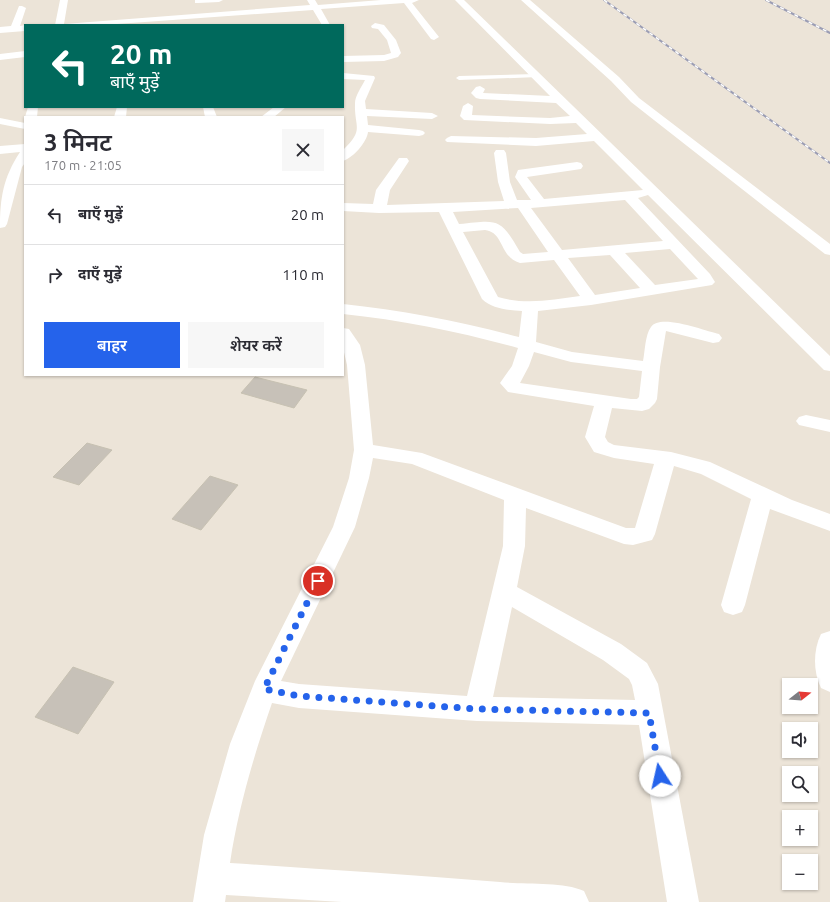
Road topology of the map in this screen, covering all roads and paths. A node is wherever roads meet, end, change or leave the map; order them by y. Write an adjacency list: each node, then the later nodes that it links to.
1 (64, 0): 12 (street)
2 (219, 0): 7 (street)
3 (406, 0): 4 (street); 8 (street); 19 (street)
4 (414, 0)
5 (459, 0): 24 (street)
6 (525, 0): 61 (street)
7 (198, 1): 10 (street)
8 (313, 3): 10 (street); 14 (street)
9 (22, 8): 17 (street)
10 (192, 21): 11 (street)
11 (126, 23): 13 (street)
12 (59, 24)
13 (96, 24)
14 (325, 24)
15 (375, 26): 22 (street)
16 (24, 28): 17 (street)
17 (14, 29): 18 (street)
18 (0, 30)
19 (434, 37)
20 (24, 54): 21 (street)
21 (0, 57)
22 (344, 59)
23 (344, 76): 30 (street)
24 (536, 76): 25 (lane); 29 (street)
25 (459, 78)
26 (480, 88): 29 (street)
27 (468, 106): 33 (street)
28 (280, 108): 31 (street)
29 (570, 109): 33 (street); 38 (street)
30 (360, 112): 32 (street); 36 (street)
31 (268, 116)
32 (432, 116)
33 (520, 120): 41 (street)
34 (0, 121): 35 (street)
35 (24, 126)
36 (363, 128): 37 (street); 47 (street)
37 (418, 133)
38 (597, 137): 40 (street); 50 (street)
39 (451, 140): 41 (street)
40 (548, 141): 41 (street); 44 (street)
41 (528, 142)
42 (24, 148): 43 (street)
43 (0, 150)
44 (560, 152)
45 (500, 153): 53 (street)
46 (24, 155): 57 (street)
47 (344, 156)
48 (403, 161): 56 (street)
49 (577, 166): 52 (street)
50 (653, 193): 51 (street); 63 (street)
51 (628, 195): 52 (street); 59 (street)
52 (540, 203): 53 (street)
53 (517, 204): 55 (street); 62 (street)
54 (344, 207): 56 (street)
55 (444, 208): 56 (street); 58 (street)
56 (379, 209)
57 (0, 224)
58 (455, 229): 62 (street); 67 (street)
59 (674, 244): 60 (street); 64 (street)
60 (614, 250): 62 (street); 65 (street)
61 (830, 251)
62 (558, 255): 66 (street)
63 (740, 280): 64 (street); 72 (street)
64 (707, 282): 65 (street)
65 (651, 290): 66 (street)
66 (591, 300): 67 (street)
67 (530, 307): 71 (street)
68 (344, 309): 71 (street)
69 (344, 335): 77 (street)
70 (713, 338): 73 (street)
71 (528, 346): 73 (street); 74 (street)
72 (830, 366)
73 (651, 367): 74 (street)
74 (604, 402): 78 (street)
75 (806, 421): 76 (street)
76 (830, 426)
77 (364, 450): 79 (street); 86 (street)
78 (666, 458): 79 (street); 80 (street)
79 (515, 495): 82 (street)
80 (763, 496): 81 (street); 83 (street)
81 (830, 522)
82 (504, 591): 87 (street); 88 (street)
83 (733, 605)
84 (830, 642): 85 (street)
85 (830, 680)
86 (264, 689): 87 (street); 89 (street)
87 (477, 709): 88 (street)
88 (649, 713): 92 (street)
89 (211, 890): 90 (street)
90 (477, 899): 91 (street)
91 (573, 902)
92 (683, 902)

